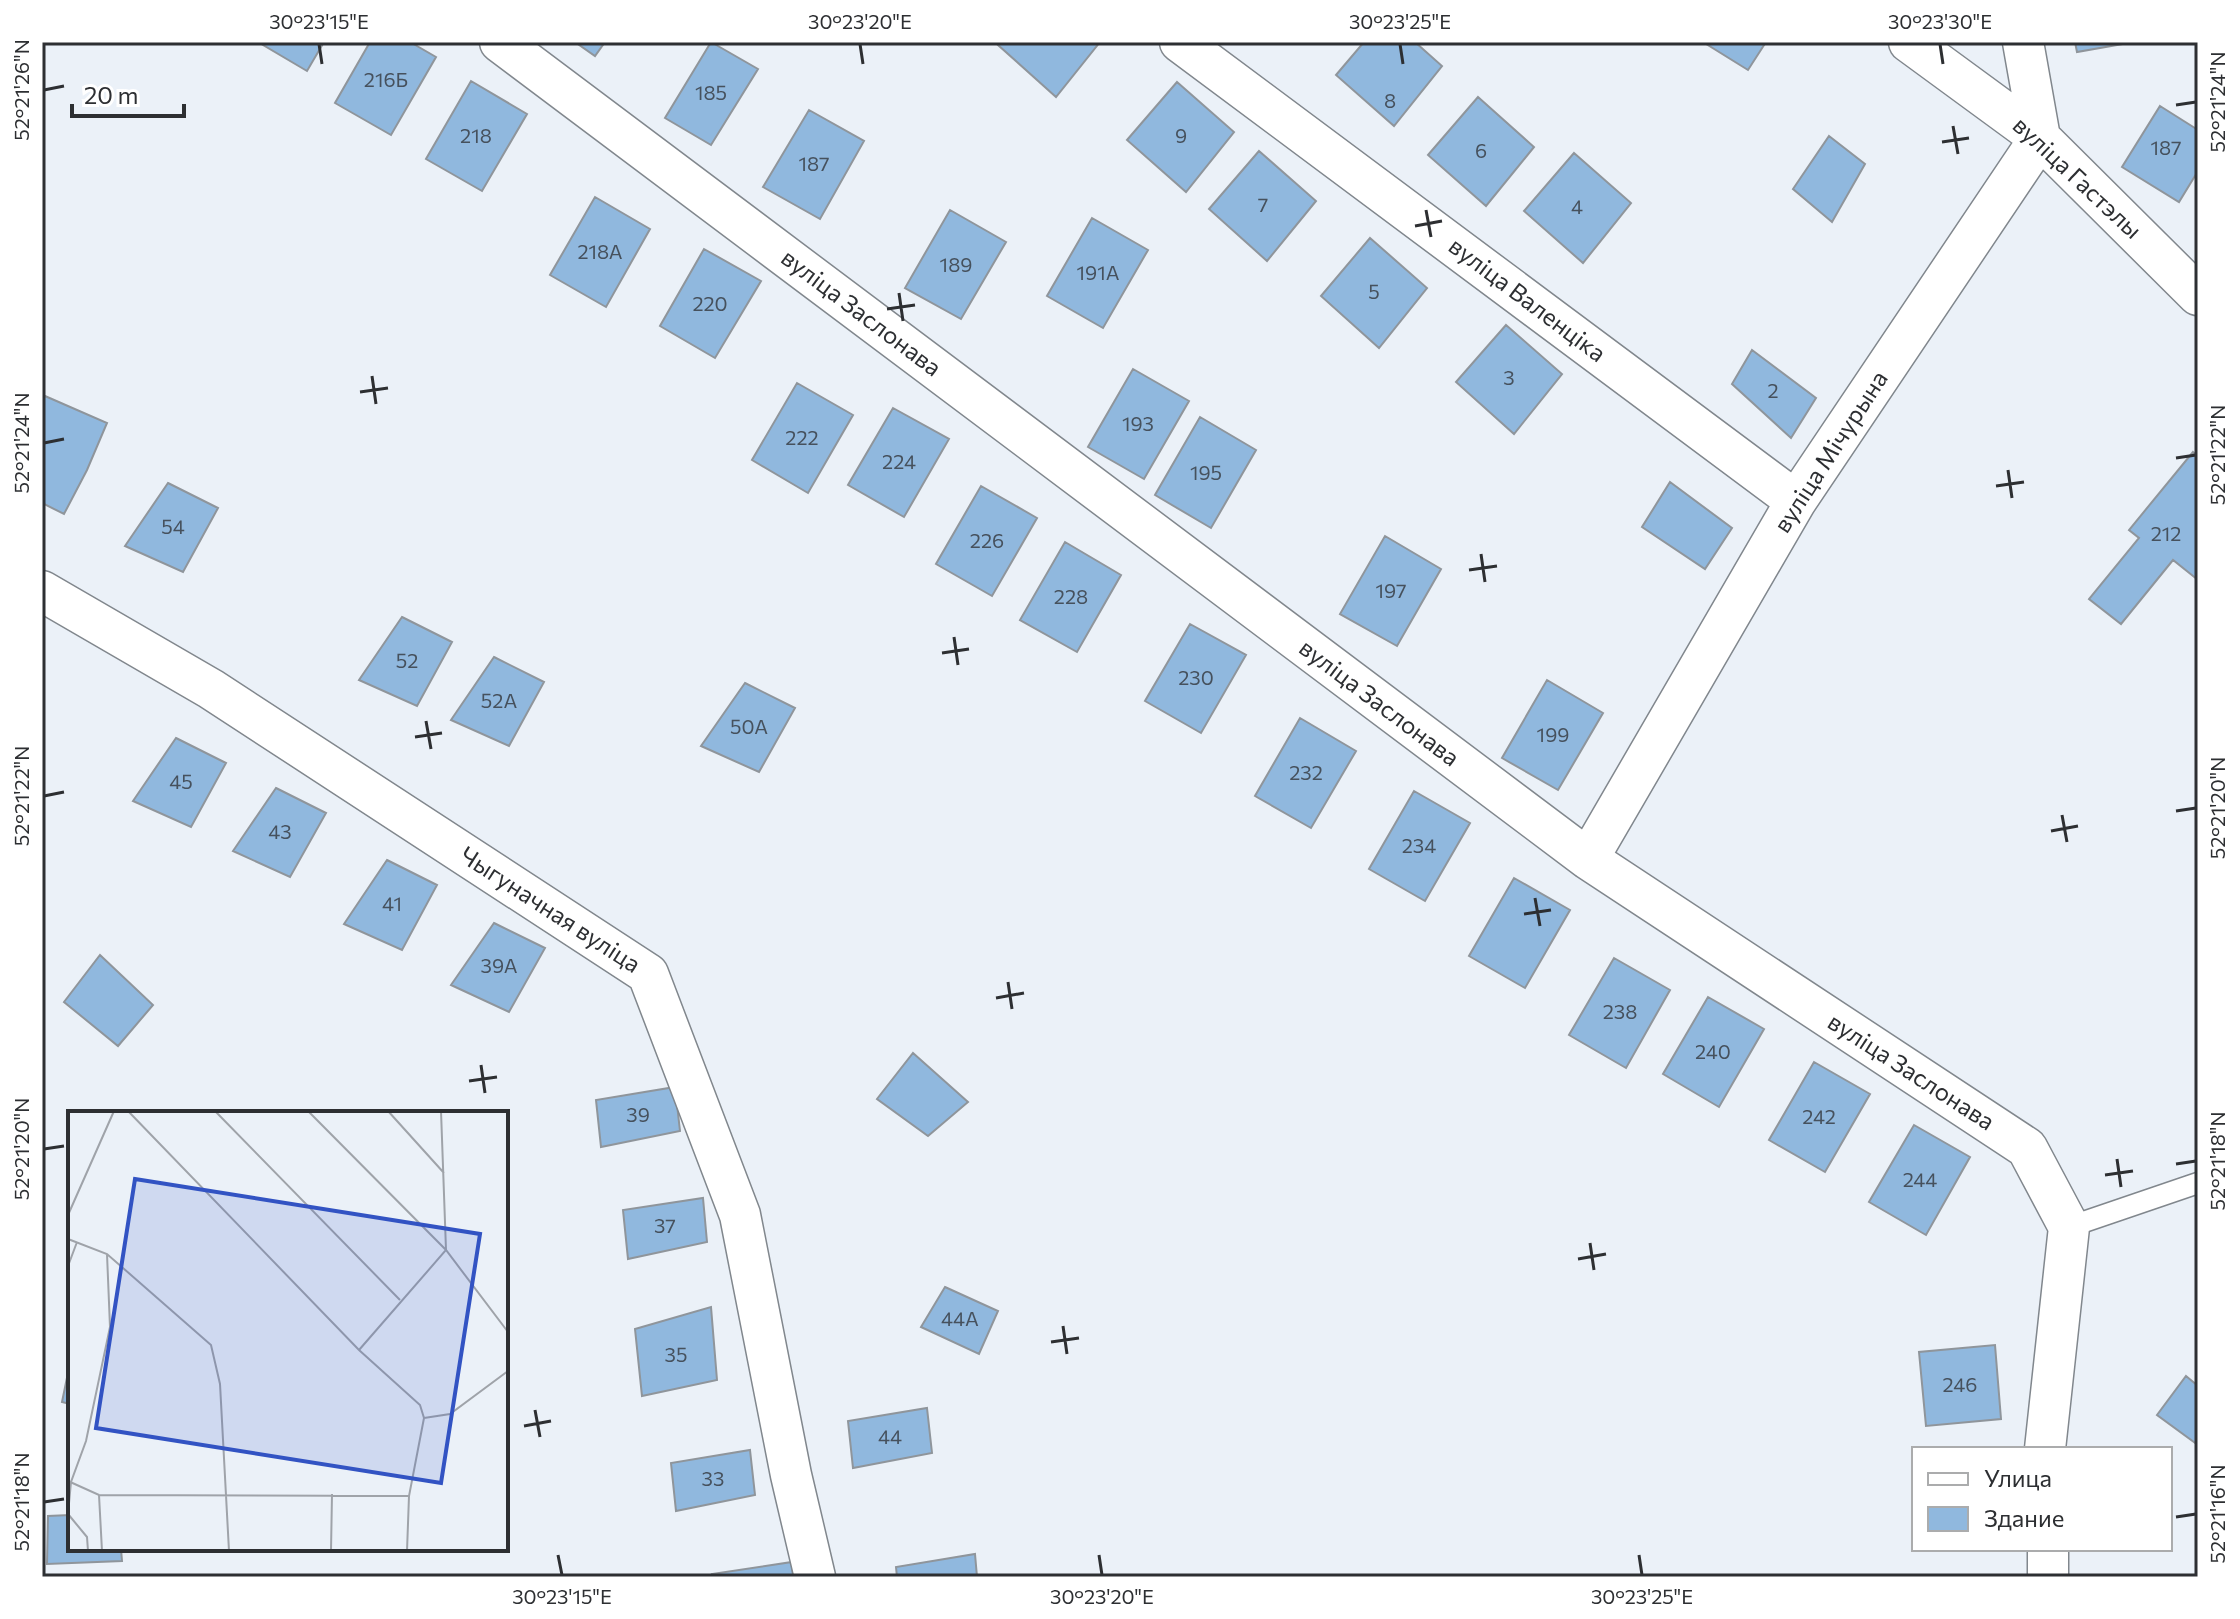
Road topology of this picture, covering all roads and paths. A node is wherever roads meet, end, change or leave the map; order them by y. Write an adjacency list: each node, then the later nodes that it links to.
1 (500, 42): 9 (street, вуліца Заслонава)
2 (1180, 42): 7 (street, вуліца Валенціка)
3 (1909, 42): 5 (street, вуліца Гастэлы)
4 (2023, 42): 5 (street)
5 (2040, 138): 6 (street, вуліца Гастэлы); 7 (street, вуліца Мічурына)
6 (2198, 295)
7 (1796, 501): 9 (street, вуліца Мічурына)
8 (42, 591): 14 (street, Чыгуначная вуліца)
9 (1588, 859): 11 (street, вуліца Заслонава)
10 (2198, 1183): 11 (lane)
11 (2069, 1227): 12 (street)
12 (2045, 1447)
13 (2048, 1551): 15 (street)
14 (815, 1577)
15 (2048, 1577)

